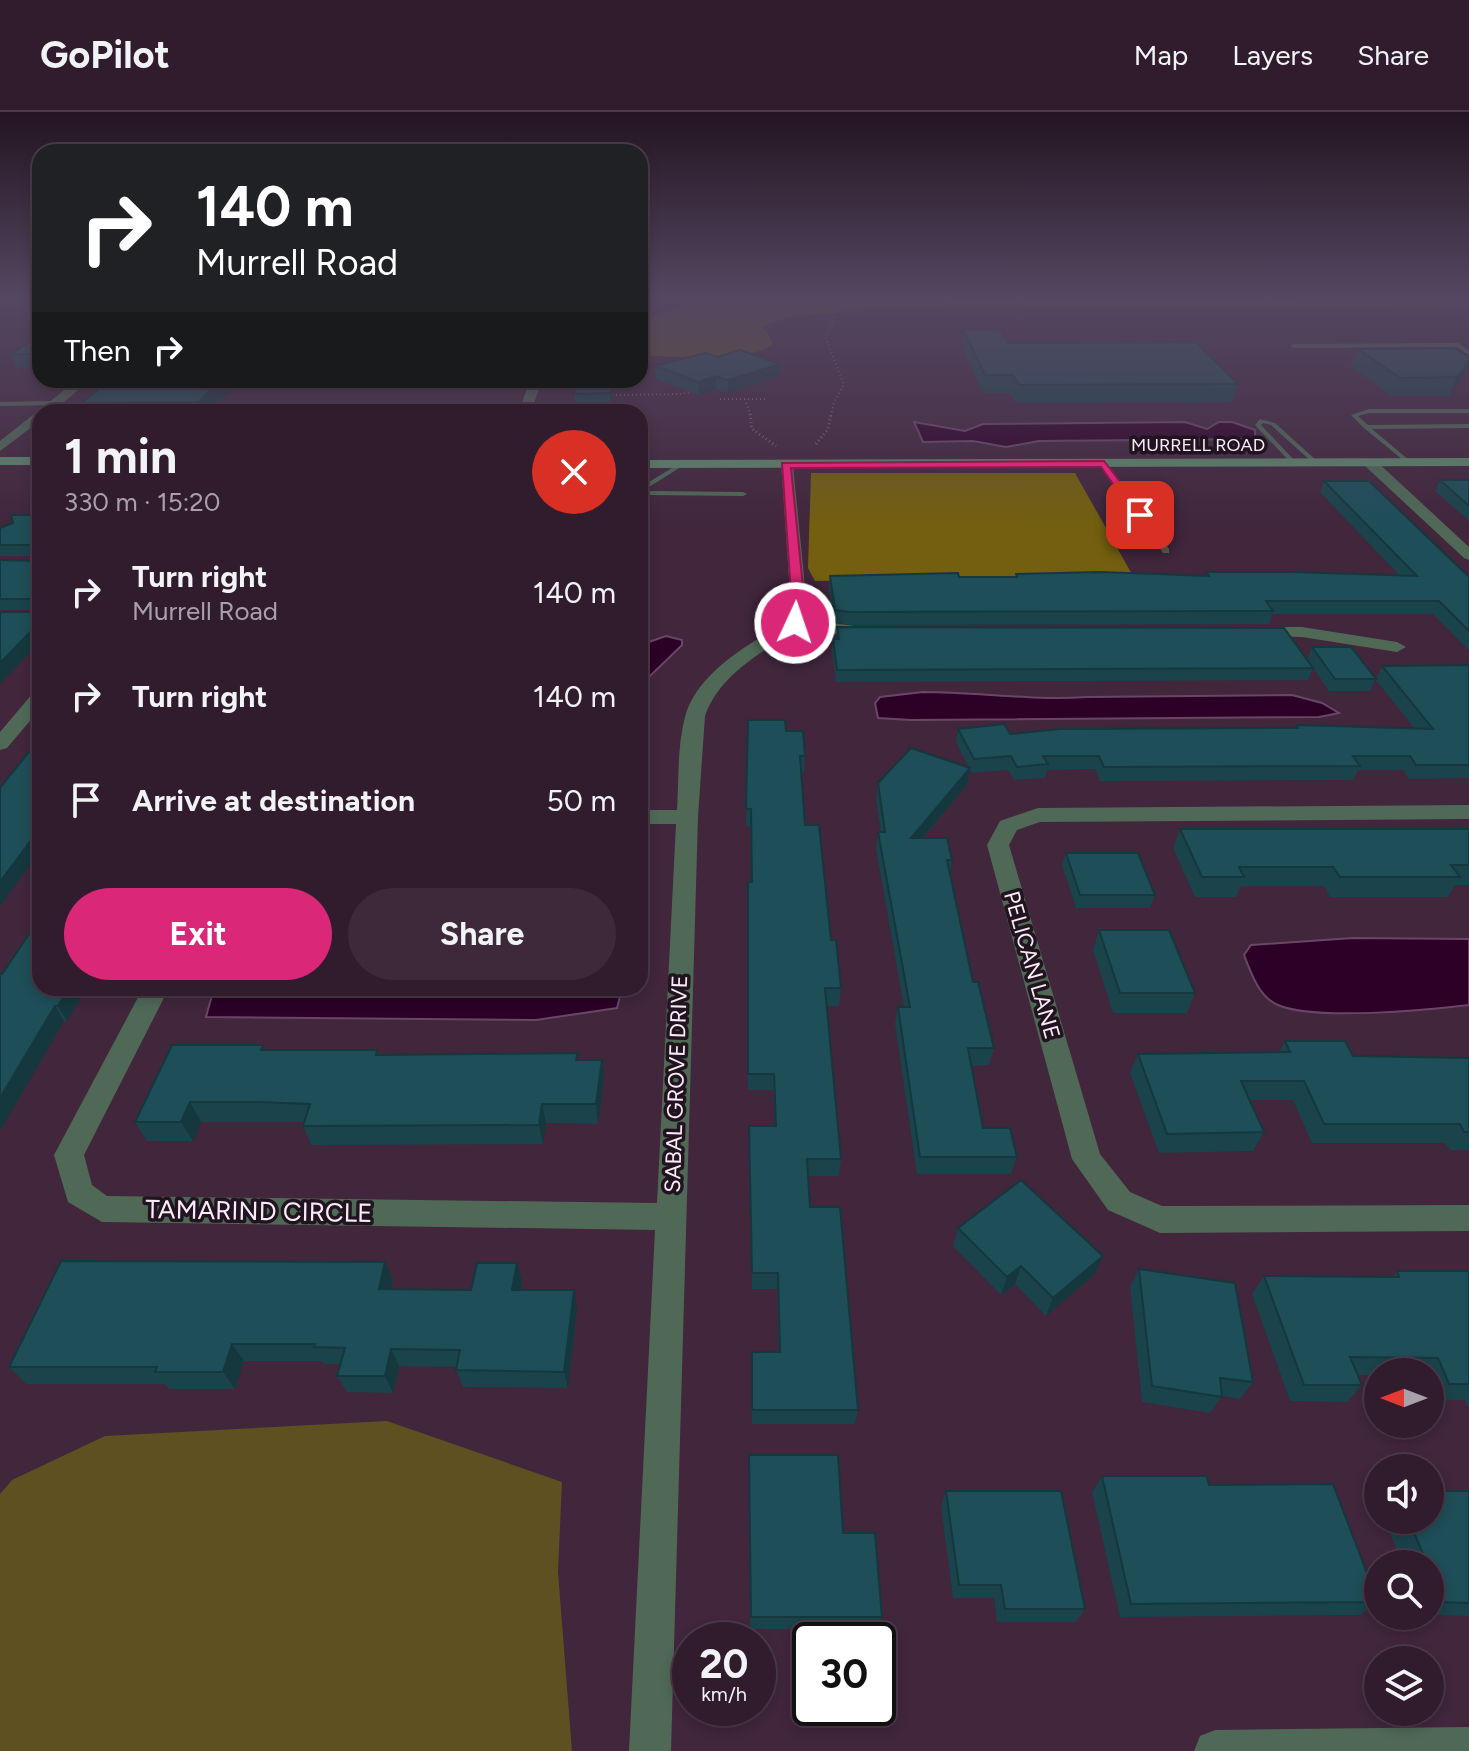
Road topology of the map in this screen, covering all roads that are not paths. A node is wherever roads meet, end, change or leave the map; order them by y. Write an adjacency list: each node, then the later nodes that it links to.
1 (74, 388): 2 (street)
2 (55, 403): 3 (lane)
3 (0, 404)
4 (1469, 411): 9 (lane)
5 (1254, 413): 6 (lane)
6 (1262, 420): 14 (lane); 15 (lane)
7 (32, 422): 10 (street)
8 (1469, 426): 9 (lane)
9 (1366, 427): 17 (lane)
10 (0, 447)
11 (785, 457): 20 (street, MURRELL ROAD); 21 (street, MURRELL ROAD); 27 (street)
12 (0, 461): 13 (street)
13 (32, 461)
14 (1293, 462): 15 (street, MURRELL ROAD); 21 (street, MURRELL ROAD)
15 (1315, 462): 16 (street, MURRELL ROAD)
16 (1369, 462): 17 (street, MURRELL ROAD); 26 (street)
17 (1408, 462): 18 (street, MURRELL ROAD)
18 (1469, 462)
19 (648, 464): 20 (street, MURRELL ROAD)
20 (682, 464): 22 (lane)
21 (1104, 464): 25 (lane)
22 (648, 484)
23 (648, 486): 24 (lane)
24 (743, 494)
25 (1166, 551)
26 (1469, 555)
27 (795, 623): 29 (street); 35 (street, SABAL GROVE DRIVE)
28 (1239, 632): 30 (street)
29 (881, 633)
30 (1397, 647)
31 (32, 706): 32 (street)
32 (0, 744)
33 (1469, 812): 38 (street, PELICAN LANE)
34 (648, 817): 35 (street)
35 (687, 817): 37 (street, SABAL GROVE DRIVE)
36 (152, 996): 37 (street, TAMARIND CIRCLE)
37 (671, 1217): 40 (street, SABAL GROVE DRIVE)
38 (1469, 1218)
39 (1469, 1748): 42 (street)
40 (650, 1751)
41 (1215, 1751): 42 (street)
42 (1258, 1751)

